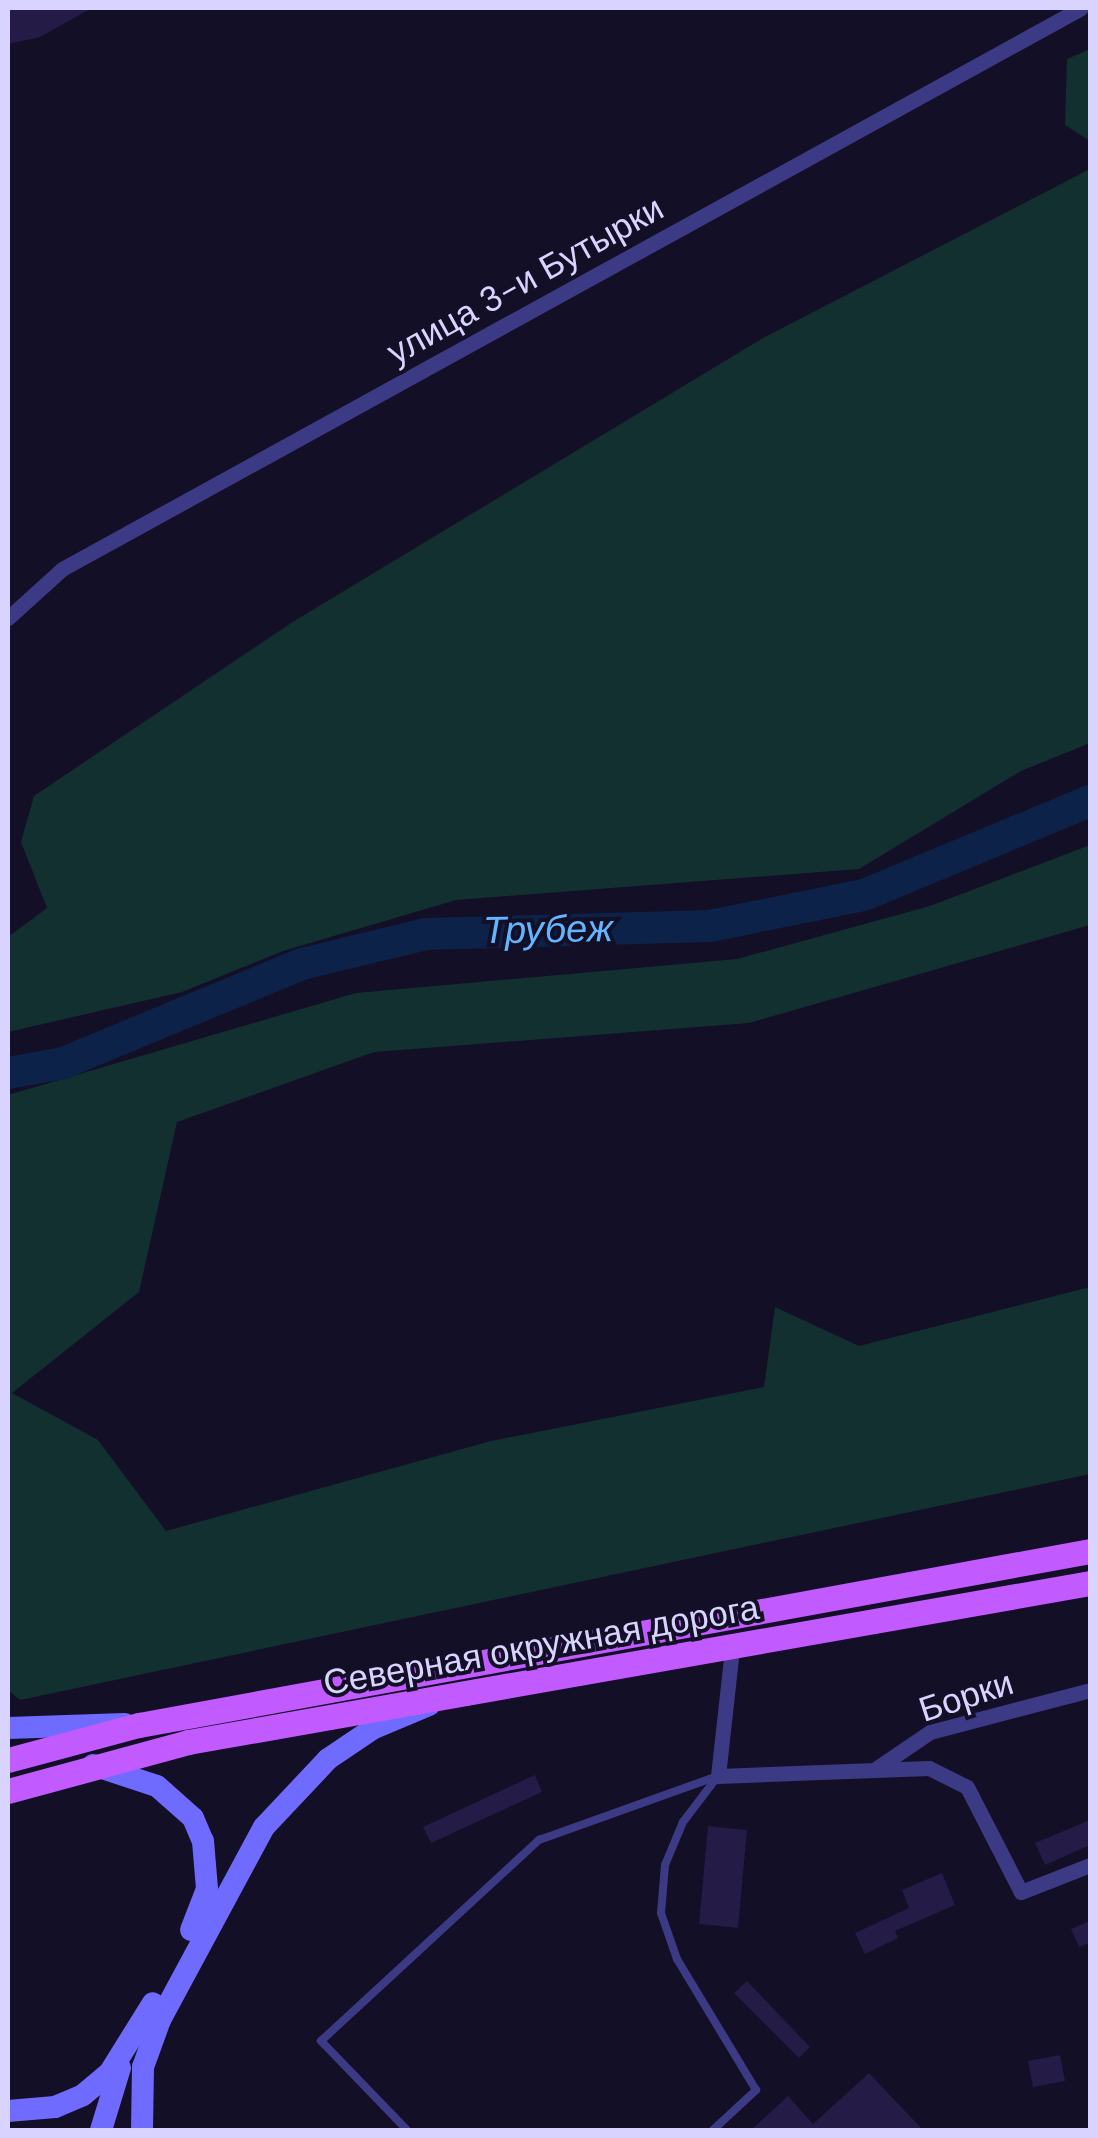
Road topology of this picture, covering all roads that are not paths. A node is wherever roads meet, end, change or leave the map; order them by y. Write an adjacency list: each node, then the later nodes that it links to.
1 (1081, 8): 2 (street, улица 3-и Бутырки)
2 (8, 618)
3 (1090, 1551): 8 (main road, Северная окружная дорога)
4 (1090, 1584): 5 (main road, Северная окружная дорога)
5 (732, 1649): 7 (main road, Северная окружная дорога); 13 (street)
6 (1090, 1690): 12 (street, Борки)
7 (460, 1692): 11 (main road, Северная окружная дорога); 21 (street)
8 (138, 1724): 9 (street); 10 (main road, Северная окружная дорога)
9 (8, 1728)
10 (8, 1760)
11 (90, 1764): 14 (main road, Северная окружная дорога); 16 (street)
12 (866, 1775): 13 (street); 15 (street)
13 (718, 1776): 22 (lane); 23 (lane)
14 (8, 1792)
15 (1090, 1865)
16 (132, 2042): 17 (street); 20 (street)
17 (8, 2111)
18 (8, 2119): 19 (street)
19 (24, 2130)
20 (100, 2130)
21 (142, 2130)
22 (406, 2130)
23 (713, 2130)

